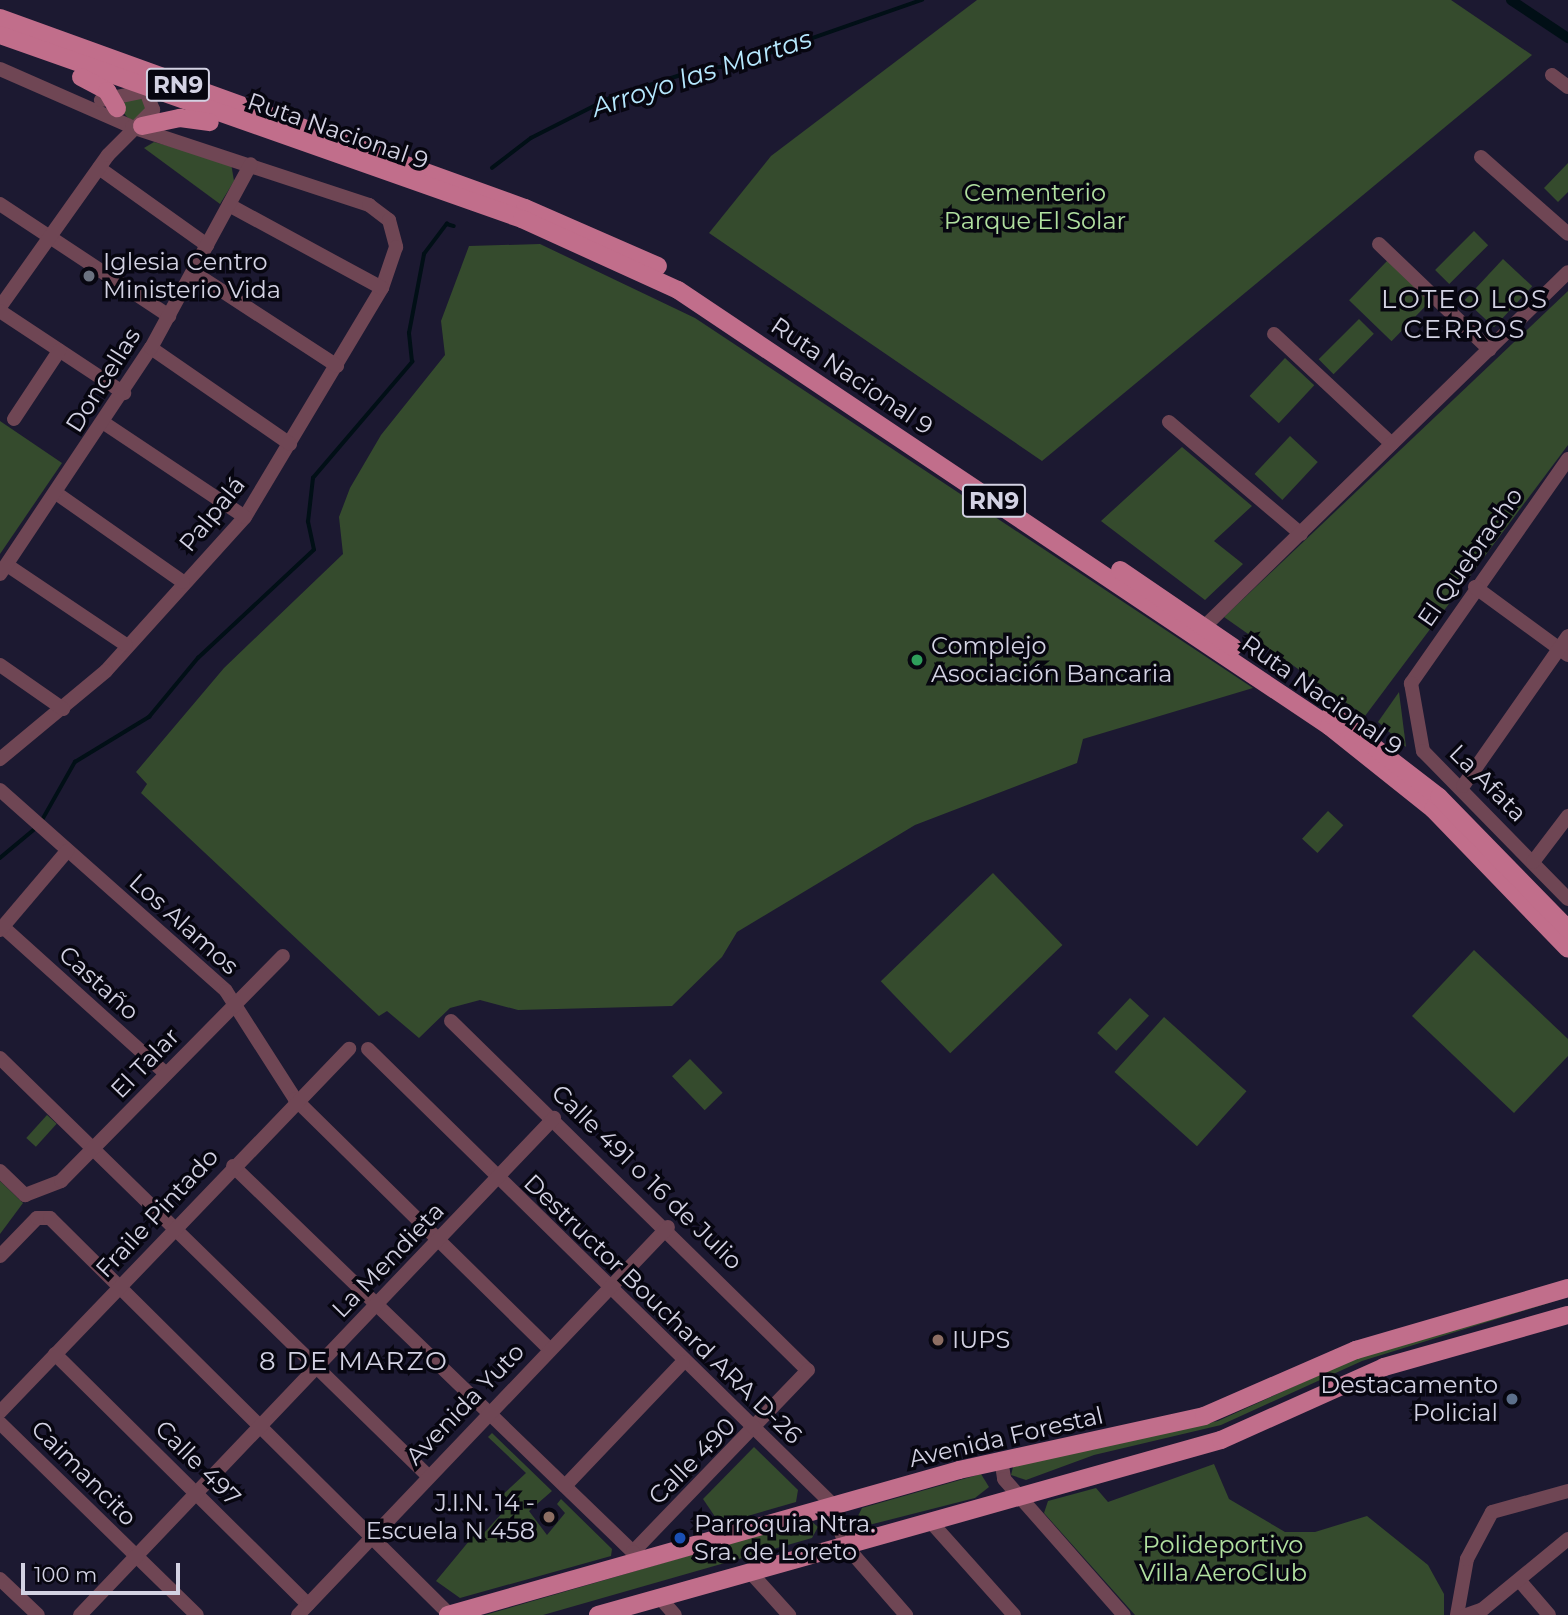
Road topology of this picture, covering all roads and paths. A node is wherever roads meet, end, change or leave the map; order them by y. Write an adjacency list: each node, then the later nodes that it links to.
1 (0, 18): 4 (main road, Ruta Nacional 9 / RN9)
2 (0, 35): 8 (main road, Ruta Nacional 9 / RN9)
3 (0, 43): 10 (main road)
4 (124, 65): 8 (main road); 12 (main road, Ruta Nacional 9 / RN9)
5 (0, 69): 9 (street)
6 (1552, 75): 7 (street)
7 (1568, 87)
8 (146, 91): 10 (street); 11 (street); 12 (main road); 13 (main road, Ruta Nacional 9 / RN9)
9 (86, 104): 10 (street); 10 (street)
10 (118, 105): 11 (street); 14 (street)
11 (142, 126): 13 (main road); 14 (street); 16 (street)
12 (295, 126): 47 (main road, Ruta Nacional 9 / RN9)
13 (264, 132): 62 (main road, Ruta Nacional 9 / RN9)
14 (108, 155): 17 (street)
15 (1481, 157): 20 (street)
16 (251, 164): 19 (street, Doncellas); 26 (street, Palpalá)
17 (99, 168): 21 (street); 23 (street)
18 (0, 204): 21 (street)
19 (229, 205): 23 (street, Doncellas); 26 (street)
20 (1568, 234)
21 (50, 237): 27 (street); 28 (street)
22 (1379, 244): 31 (street)
23 (207, 245): 24 (street, Doncellas)
24 (193, 272): 28 (street, Doncellas); 33 (street)
25 (1568, 272): 31 (street)
26 (382, 288): 33 (street, Palpalá)
27 (0, 309): 32 (street)
28 (169, 316): 30 (street, Doncellas)
29 (1274, 334): 39 (street)
30 (151, 348): 34 (street, Doncellas); 38 (street)
31 (1490, 350): 39 (street)
32 (59, 351): 34 (street); 35 (street)
33 (337, 366): 38 (street, Palpalá)
34 (124, 393): 37 (street, Doncellas)
35 (14, 419)
36 (1169, 422): 43 (street)
37 (104, 423): 41 (street, Doncellas); 42 (street)
38 (290, 444): 42 (street, Palpalá)
39 (1392, 444): 43 (street)
40 (1568, 458): 46 (street, El Quebracho)
41 (57, 493): 44 (street, Doncellas); 45 (street)
42 (245, 517): 45 (street, Palpalá)
43 (1301, 534): 47 (street)
44 (3, 569): 48 (street)
45 (183, 582): 48 (street, Palpalá)
46 (1475, 587): 49 (street); 51 (street, El Quebracho)
47 (1203, 627): 61 (main road, Ruta Nacional 9 / RN9)
48 (126, 645): 52 (street, Palpalá)
49 (1565, 647): 54 (street)
50 (0, 665): 52 (street)
51 (1411, 683): 54 (street, La Afata)
52 (63, 709): 53 (street, Palpalá)
53 (0, 759)
54 (1462, 786): 58 (street, La Afata)
55 (0, 790): 57 (street, Los Alamos)
56 (1568, 816): 58 (street)
57 (67, 851): 60 (street); 64 (street, Los Alamos)
58 (1534, 862): 59 (street, La Afata)
59 (1568, 899)
60 (1, 928): 69 (street, Castaño)
61 (1568, 929)
62 (1568, 949)
63 (283, 956): 64 (street, El Talar)
64 (234, 1003): 69 (street, El Talar); 70 (street, Los Alamos)
65 (451, 1021): 71 (street, Calle 491 o 16 de Julio)
66 (349, 1049): 70 (street, Fraile Pintado)
67 (368, 1049): 75 (street, Destructor Bouchard ARA D-26)
68 (0, 1058): 72 (street)
69 (165, 1073): 72 (street, El Talar)
70 (295, 1099): 73 (street, Fraile Pintado); 78 (street, Los Alamos)
71 (554, 1118): 75 (street, La Mendieta); 77 (street, Calle 491 o 16 de Julio)
72 (96, 1148): 74 (street, El Talar); 76 (street)
73 (233, 1166): 76 (street, Fraile Pintado); 83 (street)
74 (0, 1171)
75 (497, 1177): 78 (street, La Mendieta); 81 (street, Destructor Bouchard ARA D-26)
76 (176, 1226): 80 (street, Fraile Pintado); 88 (street)
77 (668, 1227): 81 (street, Avenida Yuto); 89 (street, Calle 491 o 16 de Julio)
78 (437, 1242): 83 (street, La Mendieta); 85 (street, Los Alamos)
79 (0, 1256): 80 (street)
80 (119, 1287): 86 (street, Fraile Pintado); 93 (street)
81 (608, 1288): 85 (street, Avenida Yuto); 87 (street, Destructor Bouchard ARA D-26)
82 (1568, 1288): 95 (main road, Avenida Forestal)
83 (377, 1304): 88 (street, La Mendieta); 91 (street)
84 (1568, 1315): 100 (main road)
85 (549, 1349): 91 (street, Avenida Yuto)
86 (55, 1354): 90 (street, Fraile Pintado); 99 (street, Calle 497)
87 (683, 1363): 94 (street, Destructor Bouchard ARA D-26); 97 (street)
88 (316, 1368): 93 (street, La Mendieta); 96 (street)
89 (807, 1370): 94 (street, Calle 490)
90 (0, 1412)
91 (490, 1412): 96 (street, Avenida Yuto); 97 (street)
92 (0, 1423): 106 (street, Caimancito)
93 (259, 1428): 99 (street, La Mendieta); 103 (street)
94 (755, 1431): 101 (street, Destructor Bouchard ARA D-26); 107 (street, Calle 490)
95 (1001, 1459): 100 (street); 101 (main road, Avenida Forestal)
96 (428, 1476): 103 (street, Avenida Yuto)
97 (565, 1486): 107 (street)
98 (1568, 1491): 123 (street)
99 (196, 1493): 106 (street, La Mendieta); 112 (street, Calle 497)
100 (1016, 1495): 102 (main road); 113 (street)
101 (832, 1504): 105 (street, Destructor Bouchard ARA D-26); 107 (main road, Avenida Forestal)
102 (930, 1521): 105 (main road); 122 (street)
103 (369, 1539): 112 (street, Avenida Yuto); 117 (street)
104 (1568, 1539): 110 (street)
105 (845, 1545): 108 (main road); 121 (street, Destructor Bouchard ARA D-26)
106 (136, 1556): 115 (street, La Mendieta); 116 (street, Caimancito)
107 (634, 1556): 117 (main road, Avenida Forestal)
108 (751, 1573): 111 (main road); 120 (street)
109 (0, 1579): 114 (street)
110 (1519, 1580): 124 (street); 125 (street)
111 (661, 1599): 118 (main road); 119 (street)
112 (303, 1610)
113 (1117, 1613)
114 (38, 1615)
115 (80, 1615)
116 (197, 1615)
117 (449, 1615)
118 (598, 1615)
119 (675, 1615)
120 (789, 1615)
121 (906, 1615)
122 (1014, 1615)
123 (1457, 1615)
124 (1466, 1615)
125 (1549, 1615)

